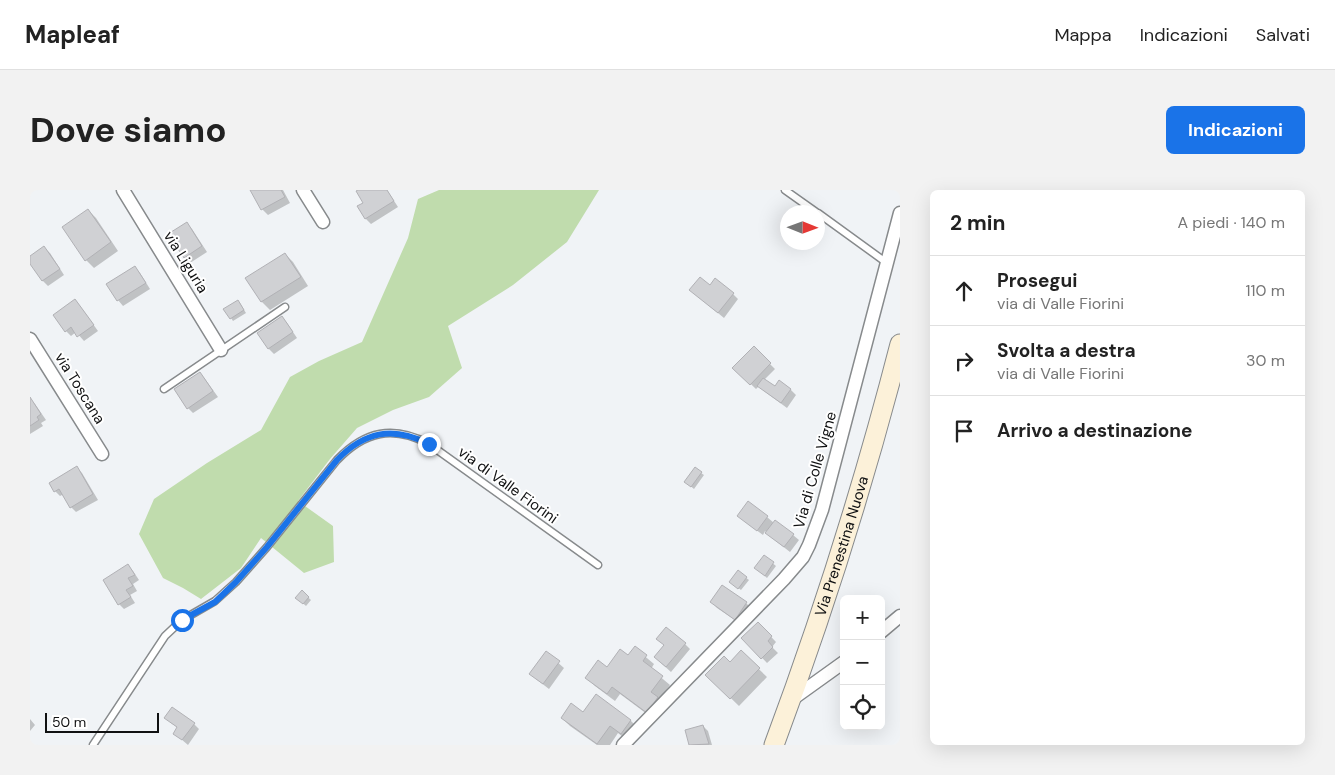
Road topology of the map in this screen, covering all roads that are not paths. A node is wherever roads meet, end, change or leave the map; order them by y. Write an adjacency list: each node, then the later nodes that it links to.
1 (123, 190): 12 (street, via Liguria)
2 (303, 190): 7 (street)
3 (785, 190): 4 (lane)
4 (806, 205)
5 (900, 213): 8 (street, Via di Colle Vigne)
6 (825, 219): 8 (lane)
7 (322, 222)
8 (887, 263): 21 (street, Via di Colle Vigne)
9 (285, 307): 12 (lane)
10 (30, 339): 14 (street, via Toscana)
11 (900, 344): 19 (main road, Via Prenestina Nuova)
12 (221, 350): 13 (lane)
13 (164, 389)
14 (102, 454)
15 (598, 565): 20 (lane, via di Valle Fiorini)
16 (900, 616): 17 (street)
17 (885, 629)
18 (840, 665): 19 (street)
19 (791, 700): 22 (main road, Via Prenestina Nuova)
20 (93, 745)
21 (623, 745)
22 (774, 745)

